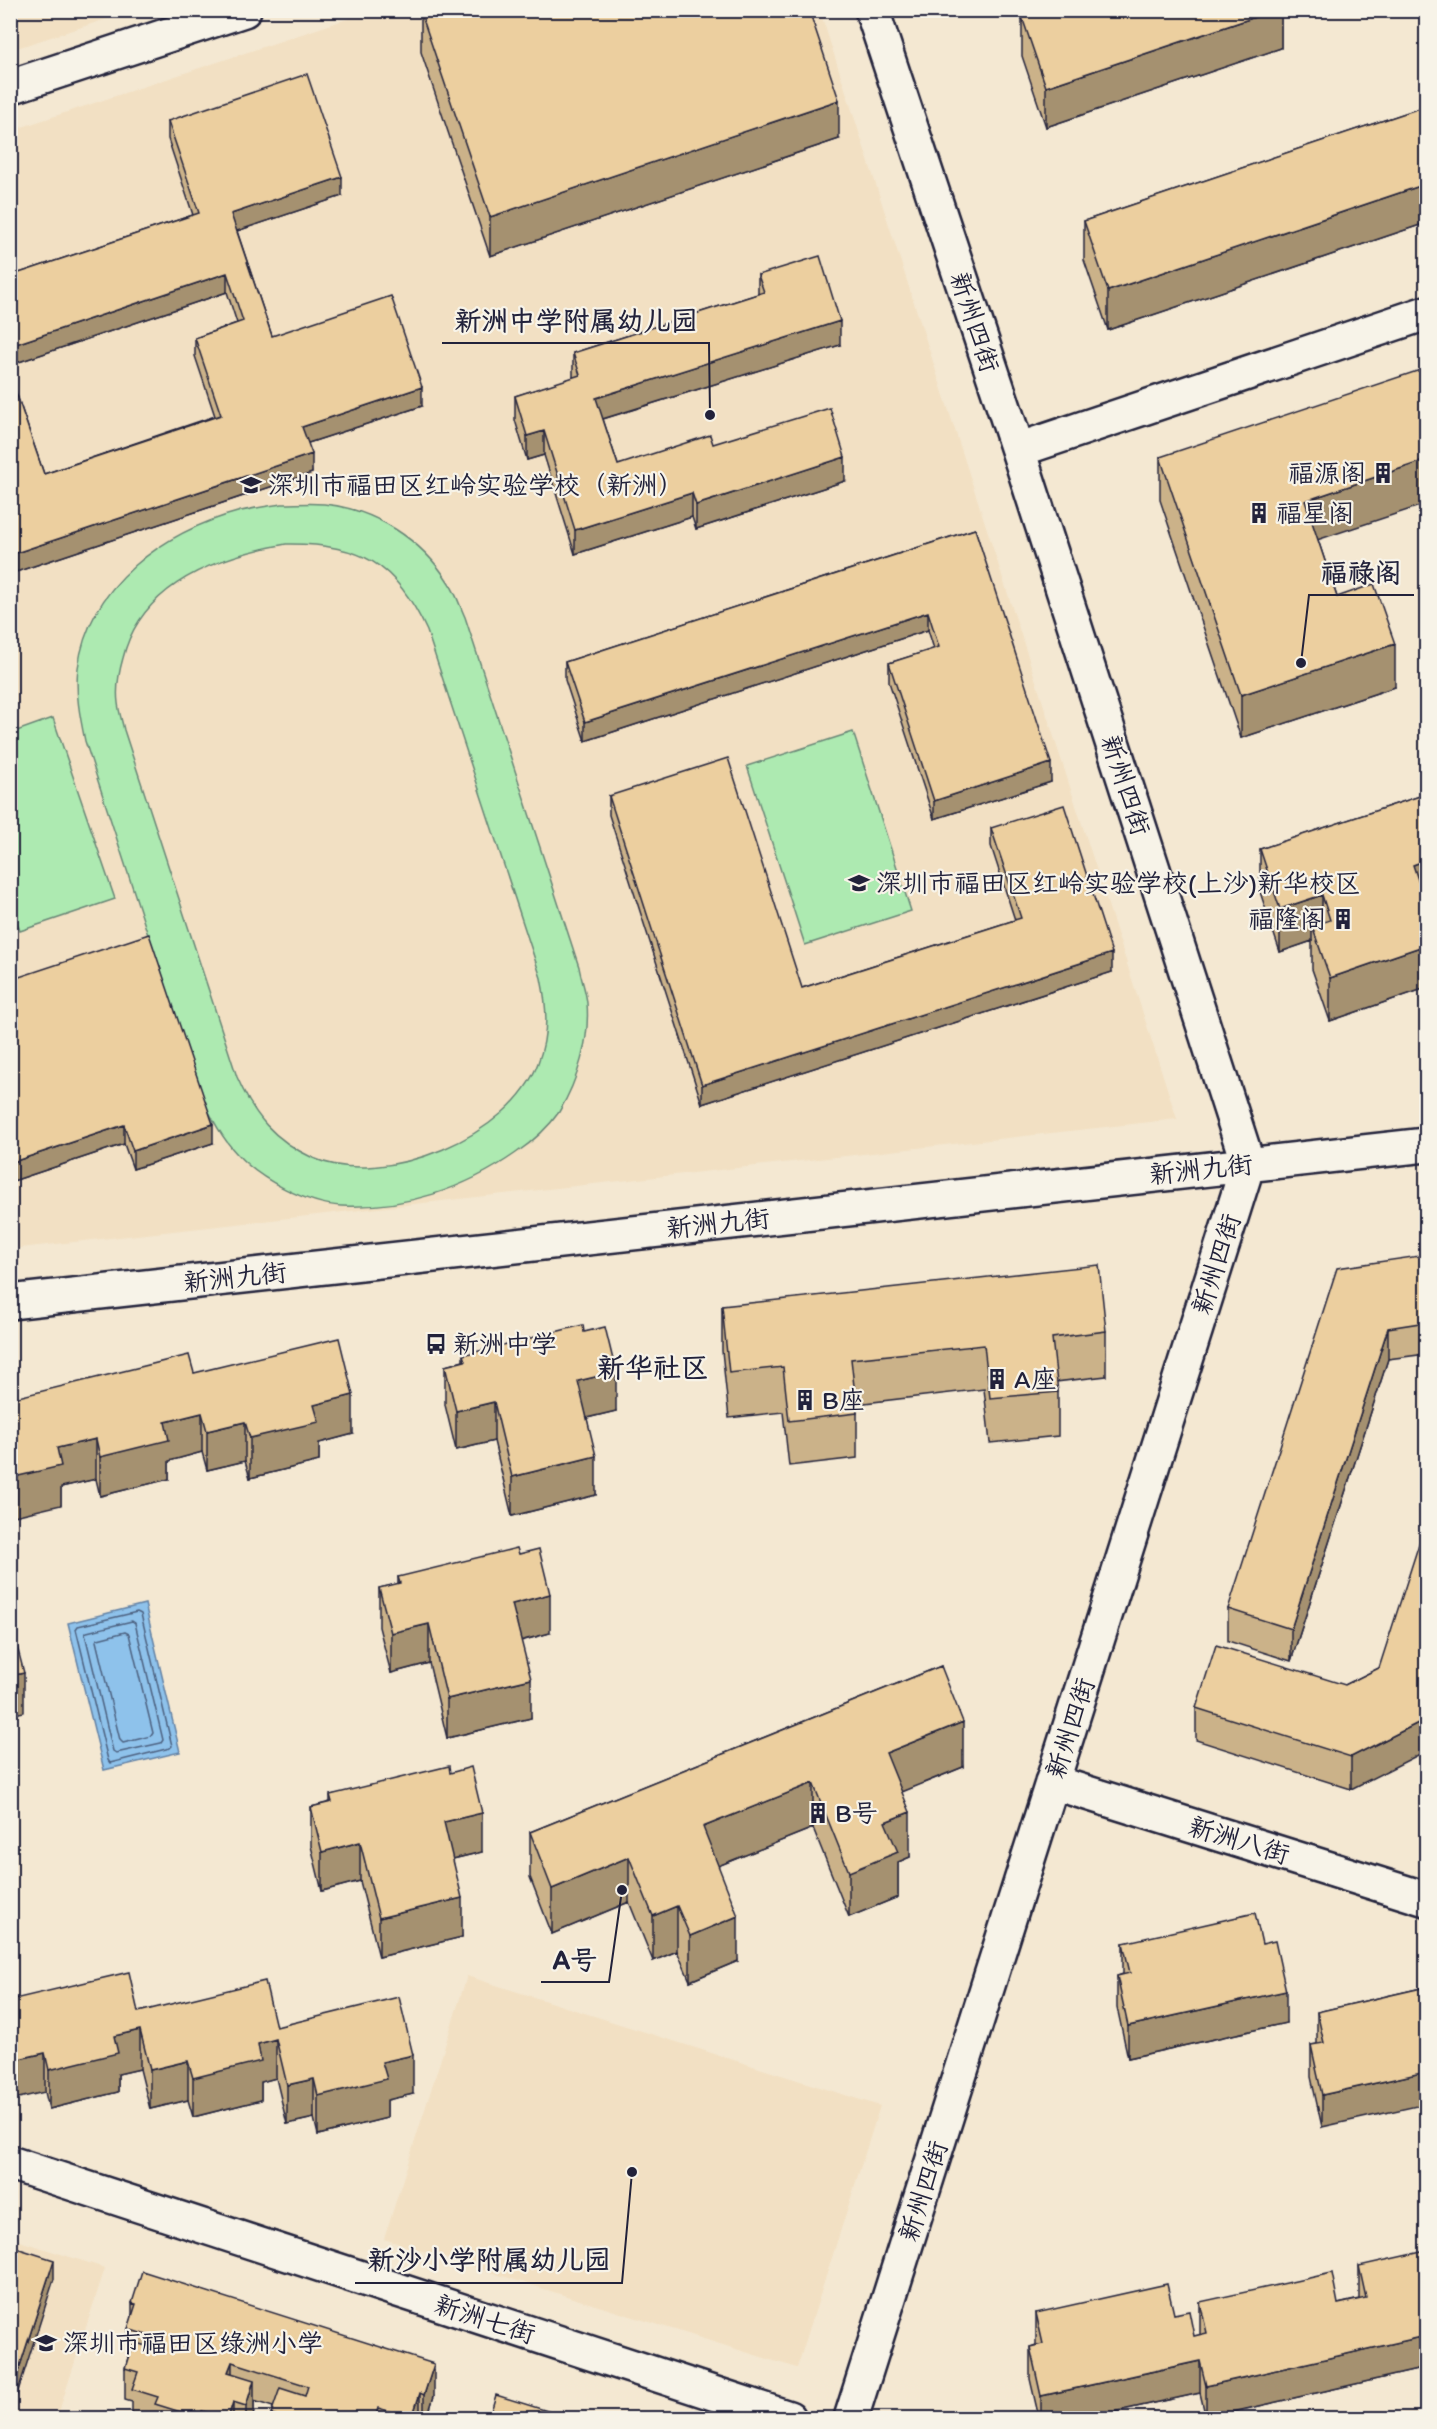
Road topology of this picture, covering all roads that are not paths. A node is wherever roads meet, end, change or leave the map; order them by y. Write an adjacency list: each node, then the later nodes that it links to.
1 (244, 10): 3 (street)
2 (872, 10): 5 (street, 新州四街)
3 (10, 87)
4 (1426, 313): 5 (street)
5 (1018, 450): 7 (street, 新州四街)
6 (1426, 1145): 7 (street, 新洲九街)
7 (1248, 1164): 8 (street, 新洲九街); 9 (street, 新州四街)
8 (10, 1302)
9 (1052, 1782): 10 (street, 新洲八街); 13 (street, 新州四街)
10 (1426, 1899)
11 (10, 2163): 12 (street, 新洲七街)
12 (789, 2418)
13 (851, 2418)

